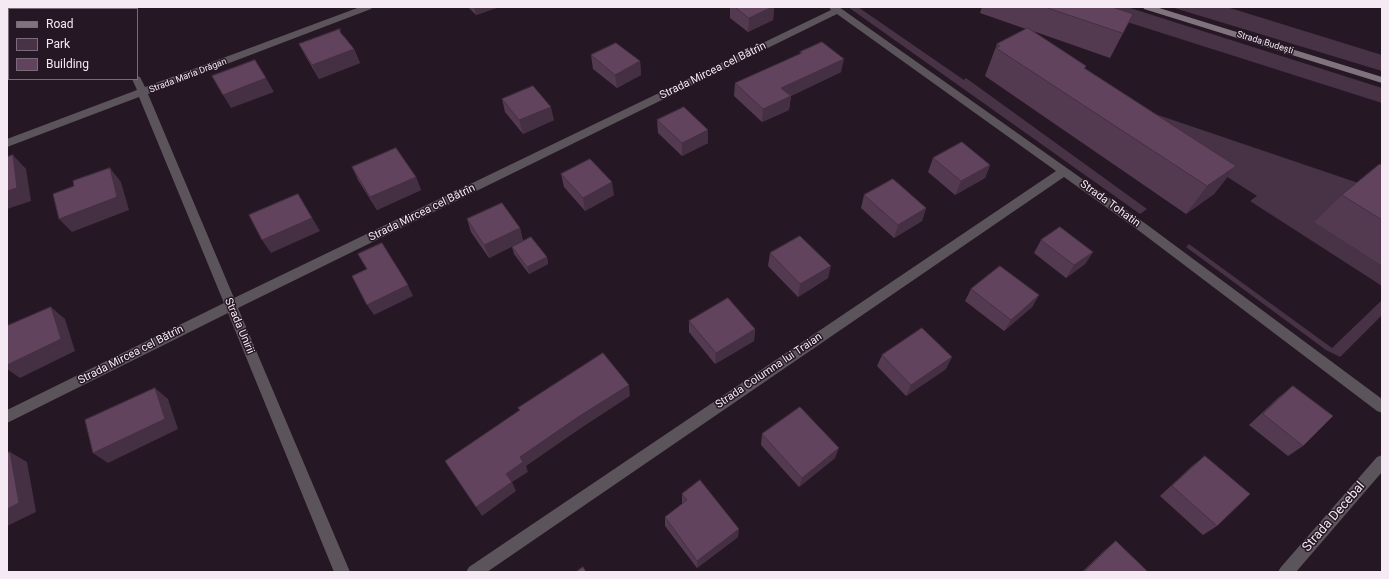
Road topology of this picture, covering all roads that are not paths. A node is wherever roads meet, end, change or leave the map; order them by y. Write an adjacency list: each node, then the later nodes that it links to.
1 (368, 7): 6 (street, Strada Maria Drăgan)
2 (1147, 7): 5 (street, Strada Budești)
3 (836, 9): 8 (street, Strada Tohatin); 9 (street, Strada Mircea cel Bătrîn)
4 (137, 80): 6 (street, Strada Unirii)
5 (1382, 80)
6 (142, 93): 7 (street, Strada Maria Drăgan); 9 (street, Strada Unirii)
7 (7, 143)
8 (1064, 171): 10 (street, Strada Tohatin); 14 (street, Strada Columna lui Traian)
9 (230, 306): 11 (street, Strada Mircea cel Bătrîn); 13 (street, Strada Unirii)
10 (1382, 407)
11 (7, 417)
12 (1382, 462): 15 (street, Strada Decebal)
13 (342, 572)
14 (474, 572)
15 (1286, 572)

